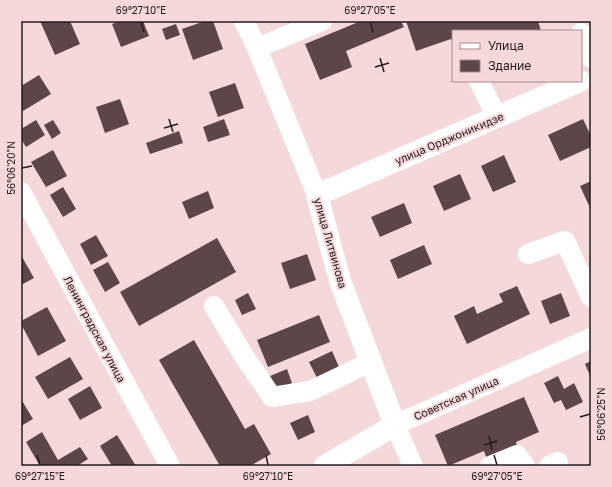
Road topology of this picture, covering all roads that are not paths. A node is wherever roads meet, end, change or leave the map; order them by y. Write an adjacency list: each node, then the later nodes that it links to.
1 (244, 21): 4 (street, улица Литвинова)
2 (322, 21): 4 (street)
3 (582, 35): 5 (street)
4 (257, 48): 12 (street, улица Литвинова)
5 (591, 58)
6 (591, 76): 7 (main road, улица Орджоникидзе)
7 (582, 80)
8 (480, 82): 10 (street)
9 (579, 82): 10 (main road, улица Орджоникидзе)
10 (497, 117): 12 (main road, улица Орджоникидзе)
11 (21, 192): 19 (street, Ленинградская улица)
12 (317, 195): 17 (main road, улица Литвинова)
13 (528, 254): 14 (street)
14 (591, 297)
15 (214, 306): 17 (street)
16 (591, 338): 18 (street, Советская улица)
17 (371, 362): 18 (main road, улица Литвинова)
18 (395, 425): 20 (main road, Советская улица); 21 (street, улица Литвинова)
19 (170, 466)
20 (326, 466)
21 (413, 466)
22 (490, 466): 23 (street)
23 (525, 466)

